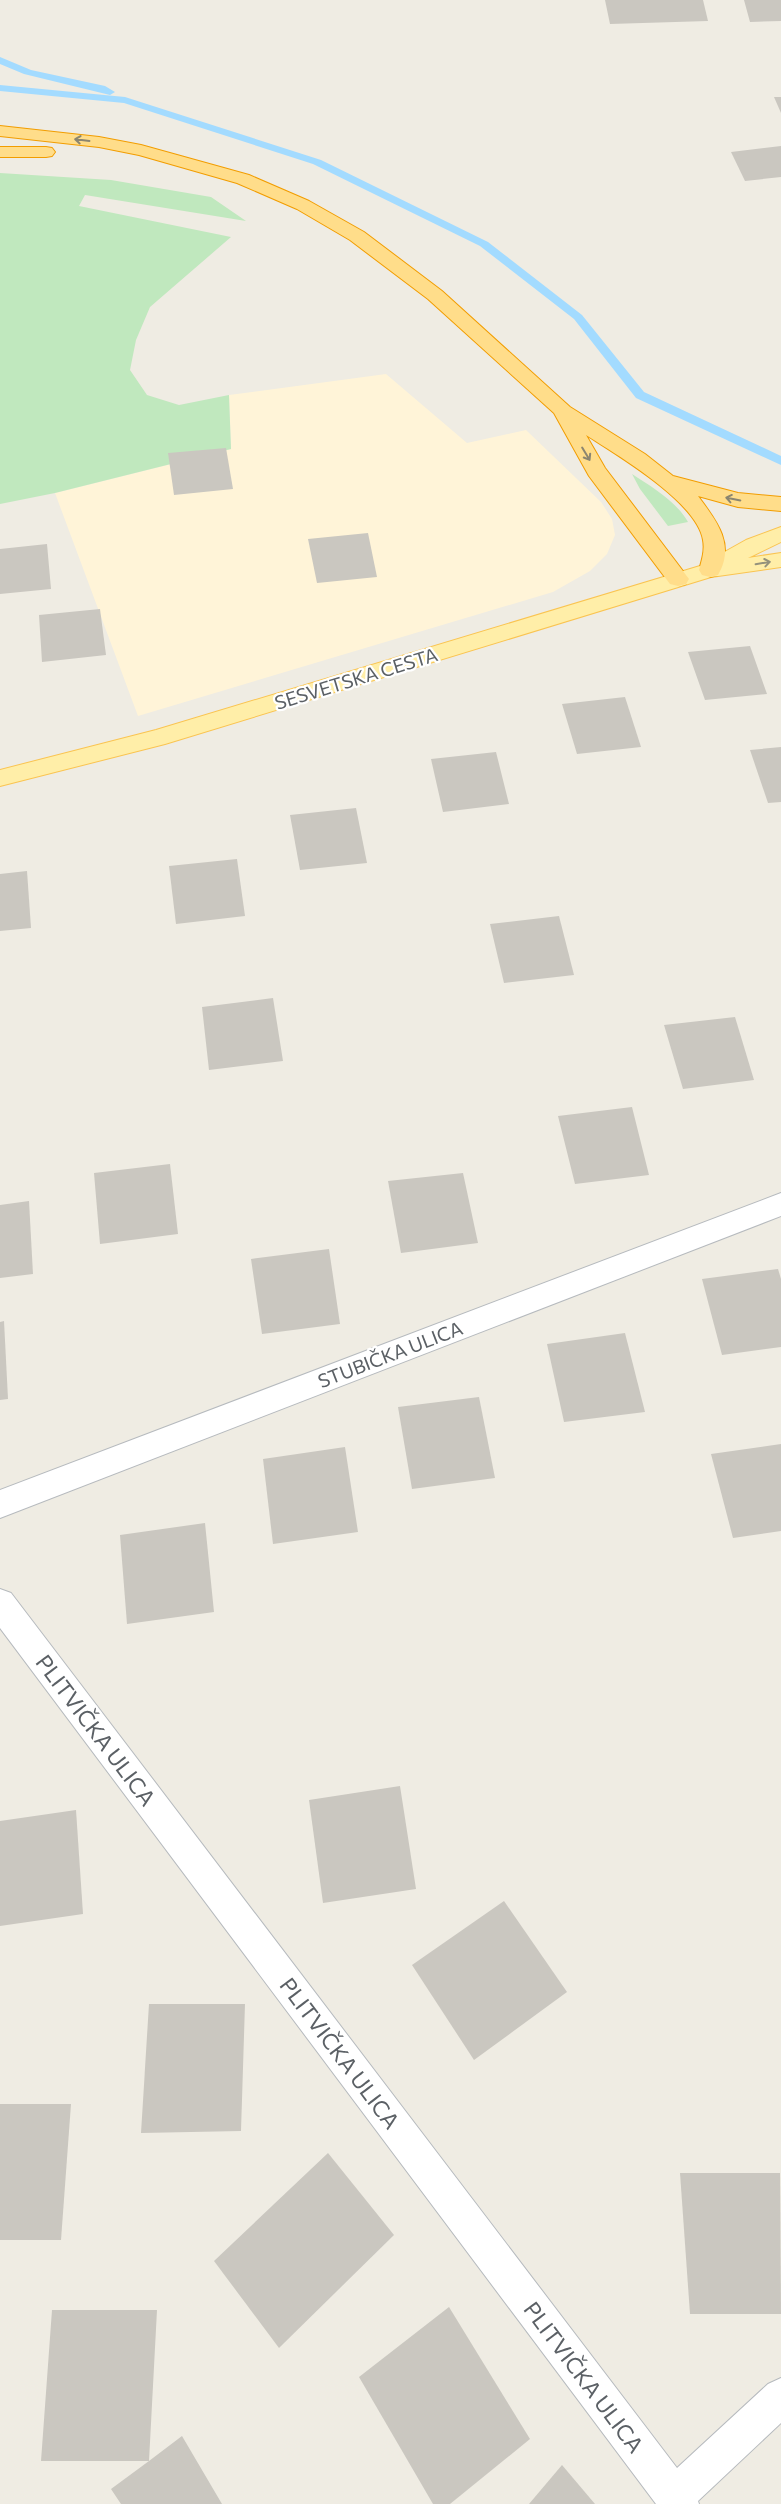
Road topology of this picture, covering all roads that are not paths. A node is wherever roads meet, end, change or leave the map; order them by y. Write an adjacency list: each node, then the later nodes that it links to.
1 (0, 131): 3 (highway, one-way to 1)
2 (0, 152): 3 (highway)
3 (181, 163): 4 (highway)
4 (563, 411): 5 (highway); 10 (highway, one-way to 10)
5 (668, 481): 6 (highway, one-way to 5); 9 (highway)
6 (781, 504)
7 (781, 534): 9 (main road)
8 (781, 560): 9 (main road, one-way to 8)
9 (710, 570): 10 (main road, SESVETSKA CESTA)
10 (678, 579): 11 (main road, SESVETSKA CESTA)
11 (0, 778)
12 (781, 1204): 13 (street, STUBIČKA ULICA)
13 (0, 1504)
14 (0, 1603): 16 (street, PLITVIČKA ULICA)
15 (781, 2397): 16 (street)
16 (677, 2500)

